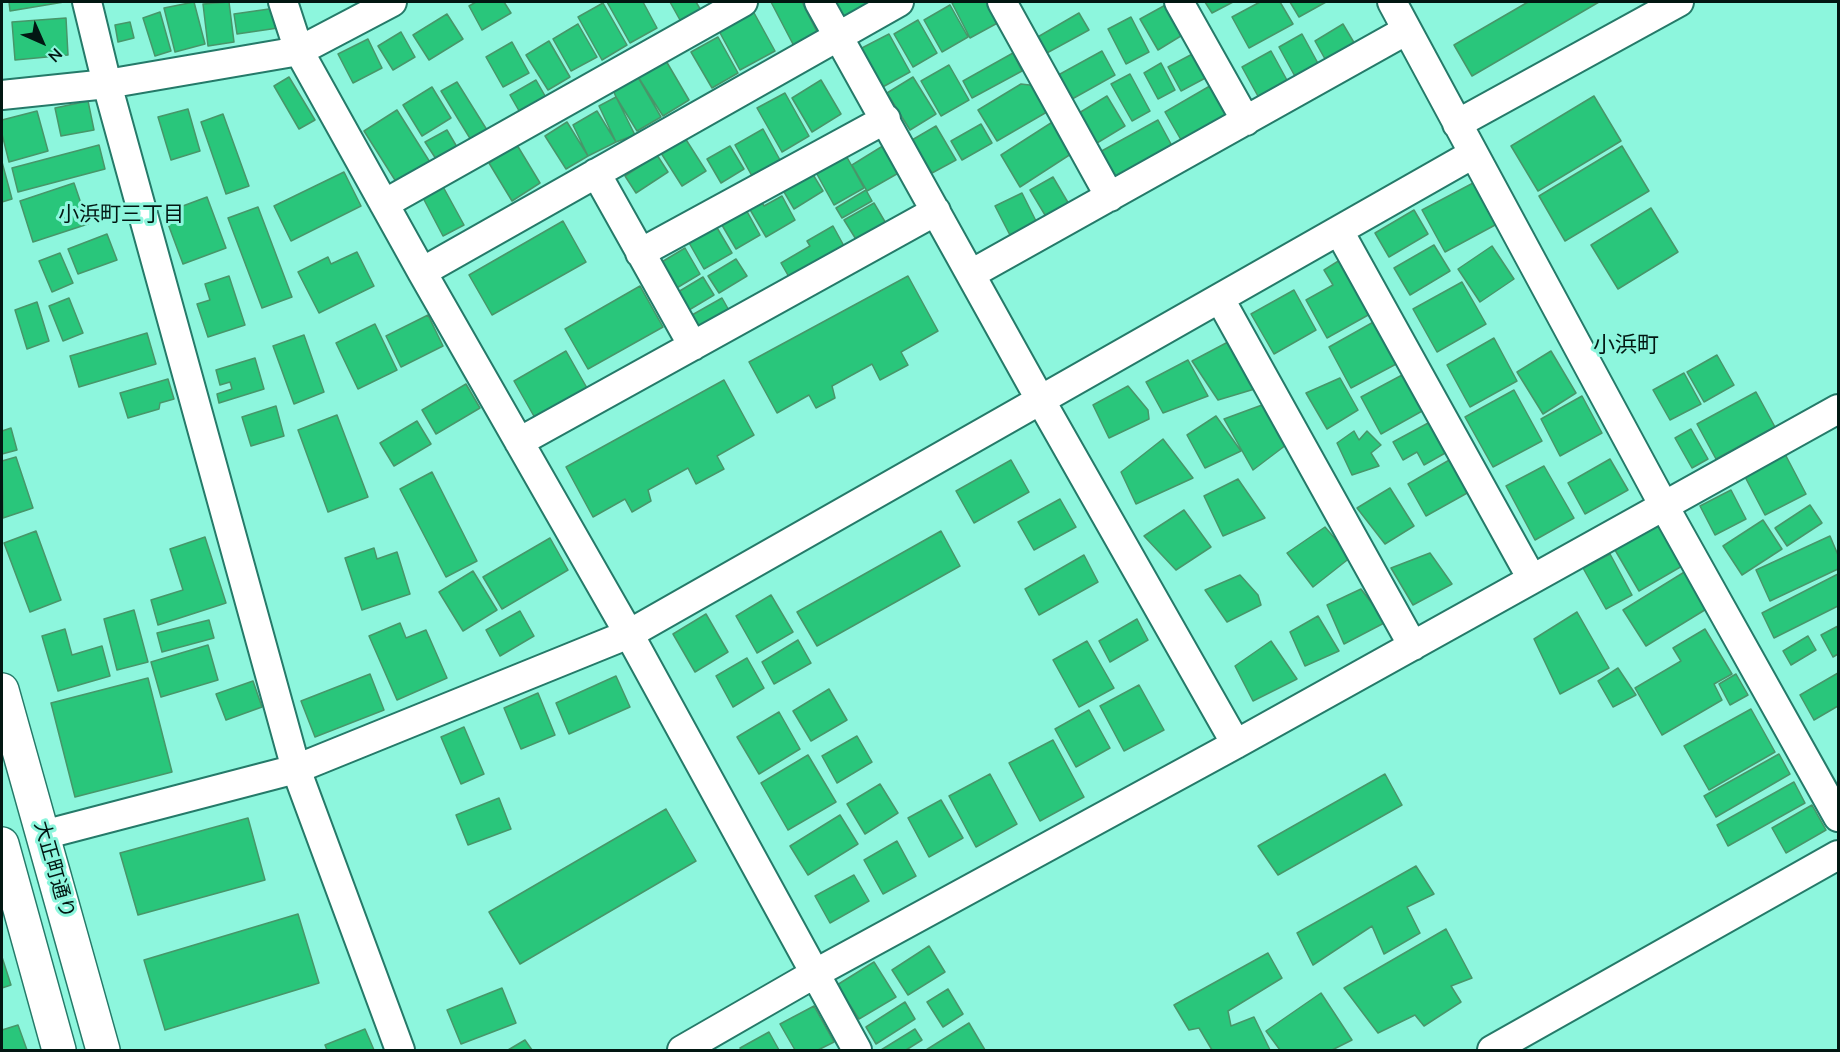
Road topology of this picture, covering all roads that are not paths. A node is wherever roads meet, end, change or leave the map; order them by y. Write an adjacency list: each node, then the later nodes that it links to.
1 (87, 2): 14 (street)
2 (283, 2): 13 (street)
3 (392, 2): 13 (street)
4 (743, 2): 22 (street)
5 (819, 2): 12 (street)
6 (899, 2): 12 (street)
7 (1002, 2): 21 (street)
8 (1179, 2): 17 (street)
9 (1392, 2): 11 (street)
10 (1679, 2): 18 (street)
11 (1407, 30): 17 (street); 18 (street)
12 (839, 34): 16 (street); 20 (street)
13 (299, 51): 14 (street); 22 (street)
14 (108, 84): 15 (street); 39 (street)
15 (2, 95)
16 (886, 119): 23 (street); 25 (street)
17 (1246, 121): 21 (street)
18 (1457, 124): 19 (street)
19 (1473, 154): 24 (street); 33 (street)
20 (596, 173): 25 (street); 26 (street)
21 (1110, 197): 27 (street)
22 (384, 204): 26 (street)
23 (936, 211): 27 (street); 29 (street)
24 (1339, 231): 28 (street); 34 (street)
25 (640, 253): 29 (street)
26 (422, 272): 32 (street)
27 (971, 274): 30 (street)
28 (1220, 298): 30 (street); 36 (street)
29 (693, 346): 32 (street)
30 (1041, 401): 35 (street); 38 (street)
31 (1839, 409): 33 (street)
32 (519, 442): 35 (street)
33 (1664, 506): 34 (street); 40 (street)
34 (1532, 579): 36 (street)
35 (629, 634): 39 (street); 44 (street)
36 (1413, 646): 38 (street)
37 (2, 690): 41 (highway, 大正町通り)
38 (1236, 744): 44 (street)
39 (296, 769): 41 (street); 47 (street)
40 (1839, 817)
41 (43, 835): 46 (highway, 大正町通り)
42 (2, 844): 45 (highway)
43 (1839, 855): 50 (street)
44 (814, 974): 48 (street); 49 (street)
45 (59, 1050)
46 (103, 1050)
47 (400, 1050)
48 (682, 1050)
49 (857, 1050)
50 (1492, 1050)

